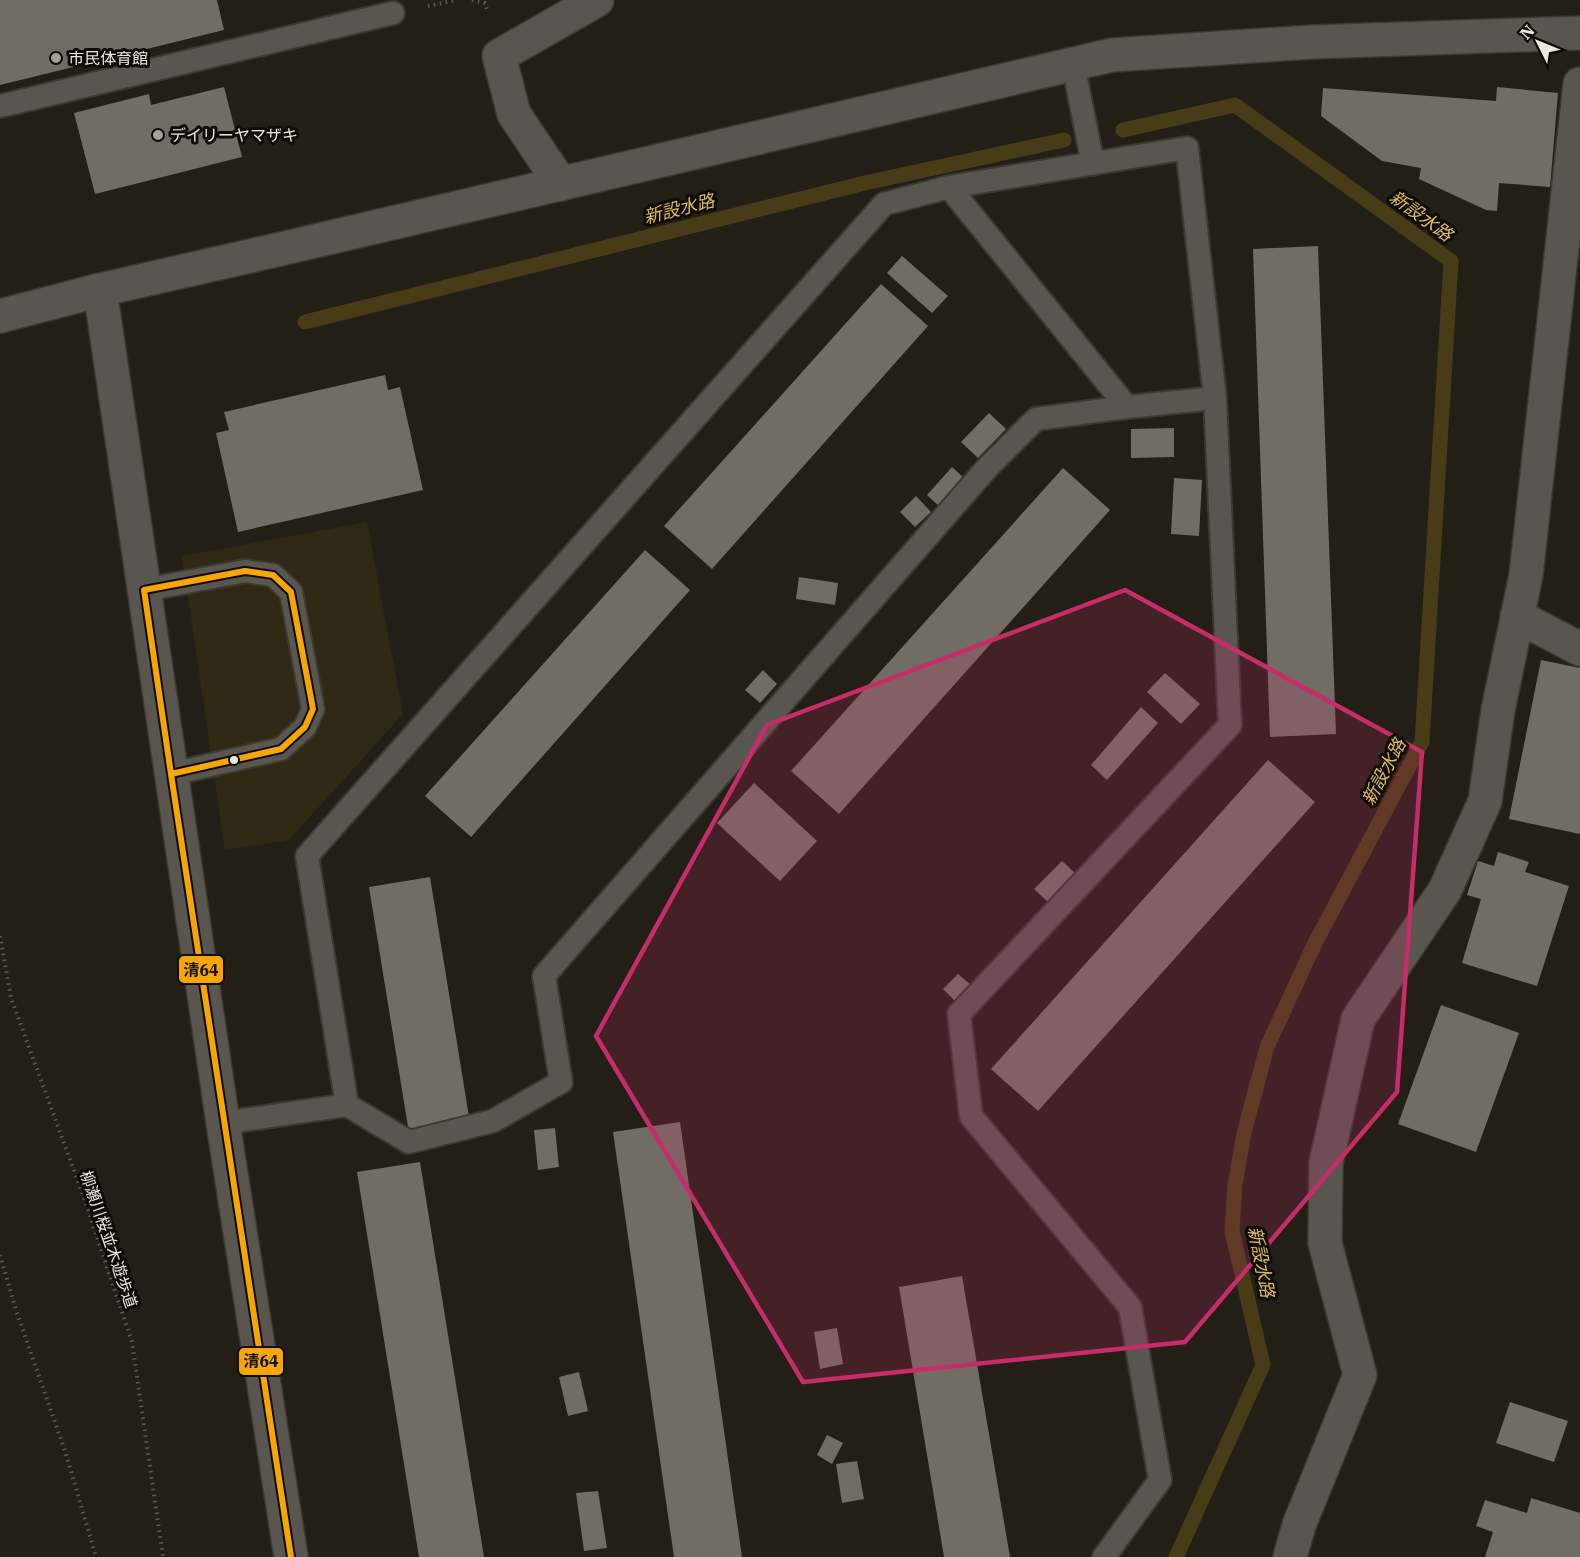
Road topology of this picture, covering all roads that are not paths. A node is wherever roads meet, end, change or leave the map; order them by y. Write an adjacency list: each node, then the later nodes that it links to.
1 (597, 0): 8 (street)
2 (393, 13): 6 (lane)
3 (1580, 33): 4 (street)
4 (1073, 64): 7 (lane); 8 (street)
5 (1580, 84): 15 (street)
6 (0, 106)
7 (1093, 164): 9 (lane); 12 (lane)
8 (561, 184): 10 (street)
9 (949, 187): 13 (lane); 18 (lane)
10 (100, 290): 11 (street); 14 (street)
11 (0, 316)
12 (1215, 398): 13 (lane); 21 (lane)
13 (1127, 407): 18 (lane)
14 (144, 590): 17 (street); 17 (lane)
15 (1517, 616): 16 (street); 22 (street)
16 (1580, 649)
17 (171, 774): 19 (street)
18 (347, 1105): 19 (lane)
19 (224, 1123): 20 (street)
20 (291, 1557)
21 (1104, 1557)
22 (1290, 1557)

